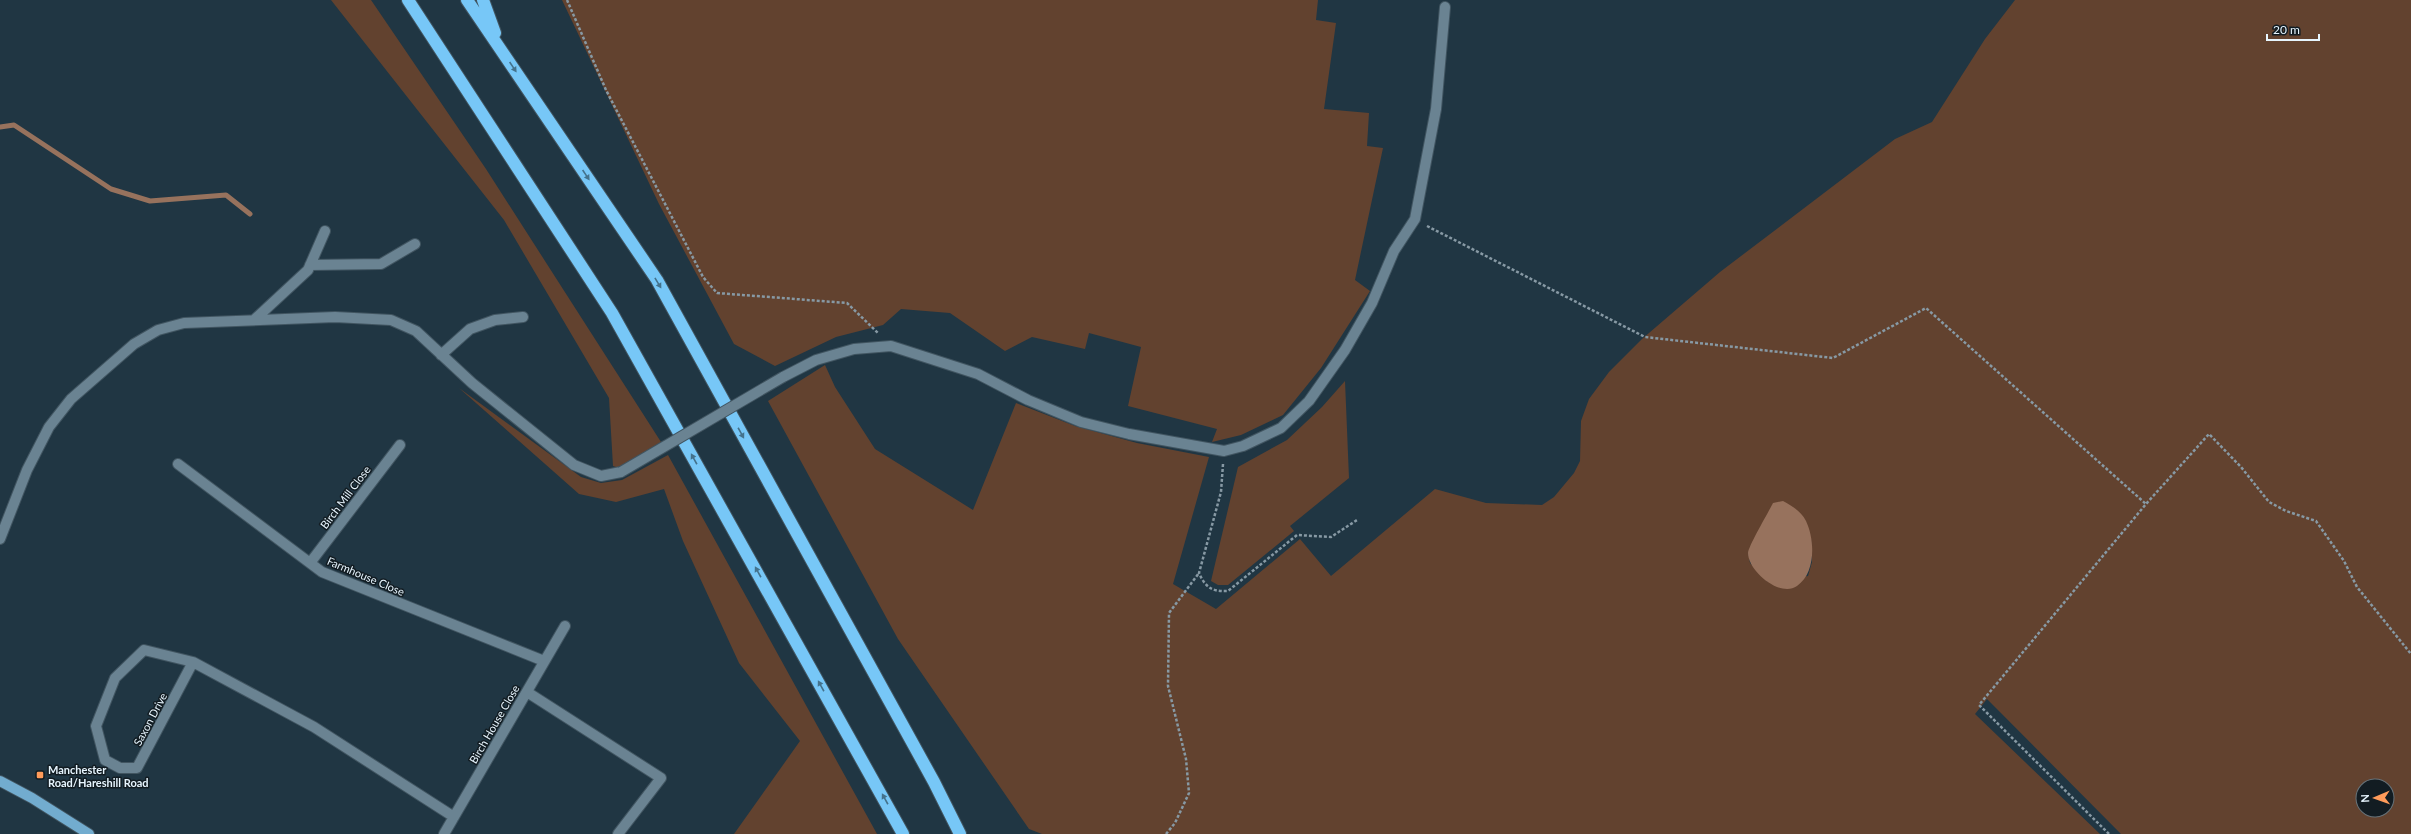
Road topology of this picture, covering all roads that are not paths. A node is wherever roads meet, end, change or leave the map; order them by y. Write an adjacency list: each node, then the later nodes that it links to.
1 (408, 0): 25 (highway, one-way to 1)
2 (467, 0): 5 (highway)
3 (483, 0): 5 (highway)
4 (1445, 7): 11 (street, bridge)
5 (500, 48): 26 (highway, one-way to 26)
6 (325, 231): 8 (street)
7 (415, 244): 8 (street)
8 (310, 265): 10 (street)
9 (523, 317): 11 (street)
10 (254, 320): 11 (street); 14 (street)
11 (441, 355)
12 (400, 445): 15 (street, Birch Mill Close)
13 (178, 464): 15 (street, Farmhouse Close)
14 (0, 539)
15 (310, 563): 17 (street, Farmhouse Close)
16 (564, 626): 17 (street, Birch House Close)
17 (544, 661): 19 (street, Birch House Close)
18 (193, 662): 18 (street, Saxon Drive); 21 (street, Saxon Drive)
19 (526, 692): 21 (street, Birch House Close); 24 (street)
20 (0, 781): 22 (main road)
21 (454, 817): 23 (street, Birch House Close)
22 (88, 834)
23 (444, 834)
24 (618, 834)
25 (903, 834)
26 (960, 834)

